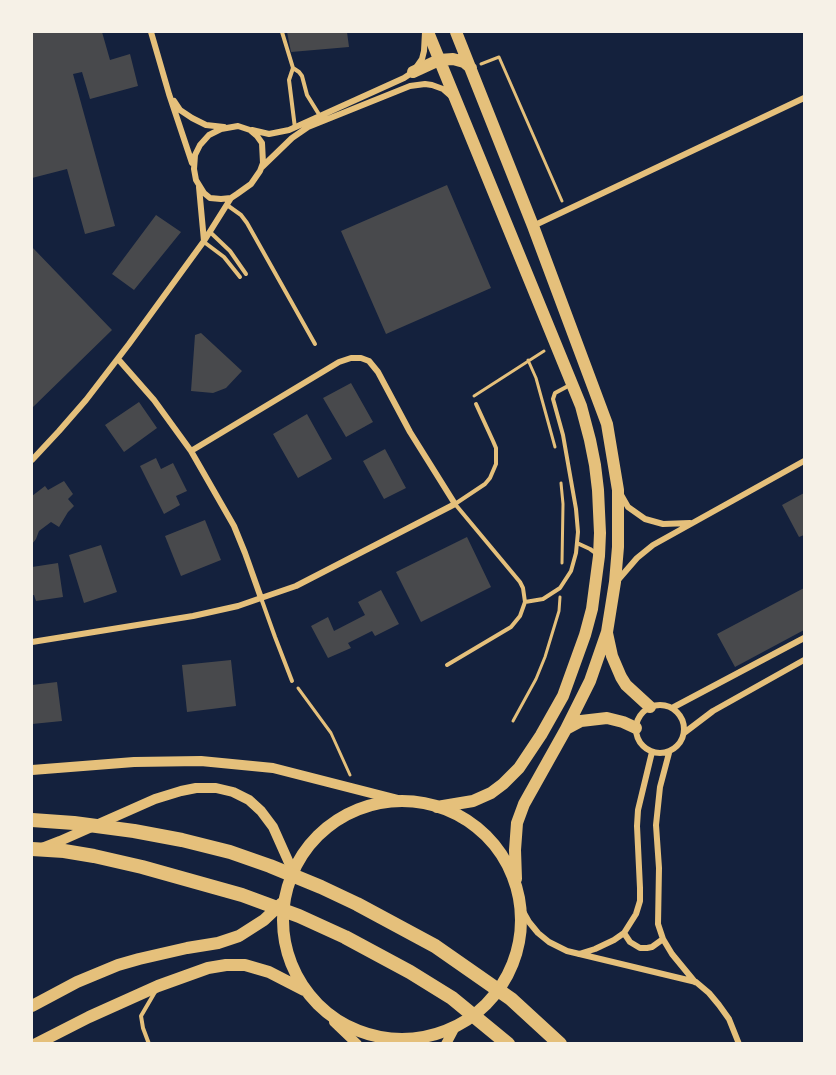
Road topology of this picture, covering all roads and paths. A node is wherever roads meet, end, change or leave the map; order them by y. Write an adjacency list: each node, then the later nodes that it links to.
1 (151, 32): 9 (street)
2 (282, 32): 6 (lane)
3 (426, 32): 5 (main road); 8 (street)
4 (456, 32): 7 (main road)
5 (439, 60): 7 (main road); 8 (main road); 11 (main road)
6 (293, 68): 12 (lane); 14 (lane)
7 (472, 69): 21 (path); 22 (main road)
8 (413, 72): 12 (street)
9 (169, 94): 13 (street); 16 (street)
10 (804, 98): 21 (street)
11 (457, 101): 17 (street); 28 (main road)
12 (320, 116): 14 (street)
13 (228, 127): 15 (street); 16 (street)
14 (295, 128): 15 (street)
15 (250, 130): 17 (street)
16 (194, 166): 18 (street)
17 (262, 167): 19 (street)
18 (199, 187): 19 (street); 24 (street)
19 (231, 198): 20 (street)
20 (227, 204): 23 (street); 27 (lane)
21 (566, 211): 22 (street)
22 (533, 226): 39 (main road)
23 (210, 232): 24 (street); 25 (lane)
24 (204, 241): 26 (lane); 29 (street)
25 (246, 274)
26 (240, 277)
27 (315, 344)
28 (556, 344): 30 (path); 31 (main road)
29 (118, 359): 34 (street); 36 (street)
30 (528, 360): 32 (path); 35 (path)
31 (572, 384): 42 (lane); 43 (main road)
32 (470, 398)
33 (476, 404): 40 (lane)
34 (191, 451): 40 (street); 46 (street)
35 (557, 455)
36 (32, 460)
37 (804, 461): 41 (street)
38 (560, 477): 45 (path)
39 (618, 490): 41 (street); 44 (main road)
40 (455, 504): 46 (street); 47 (lane)
41 (694, 522): 44 (street)
42 (577, 543): 43 (lane); 45 (lane)
43 (599, 556): 65 (main road)
44 (615, 582): 48 (main road)
45 (560, 588): 47 (lane); 56 (path)
46 (261, 598): 50 (street); 53 (lane)
47 (525, 602): 52 (lane)
48 (607, 632): 54 (main road); 58 (main road)
49 (804, 639): 55 (street)
50 (32, 642)
51 (804, 660): 59 (street)
52 (447, 665)
53 (292, 681): 63 (path)
54 (650, 707): 55 (street); 57 (street)
55 (672, 708): 59 (street)
56 (513, 722)
57 (636, 728): 58 (main road); 60 (street)
58 (566, 729): 69 (main road)
59 (684, 734): 61 (street)
60 (652, 752): 61 (street); 72 (street)
61 (669, 753): 73 (street)
62 (32, 770): 63 (main road)
63 (357, 790): 64 (main road)
64 (405, 802): 65 (main road); 68 (main road)
65 (437, 807): 69 (main road)
66 (32, 820): 86 (highway)
67 (32, 850): 68 (main road); 85 (highway)
68 (294, 874): 70 (main road)
69 (516, 879): 71 (main road)
70 (285, 901): 77 (main road); 78 (main road)
71 (520, 906): 74 (street); 80 (main road)
72 (624, 933): 73 (street); 74 (street)
73 (663, 939): 75 (street)
74 (579, 954): 75 (street)
75 (696, 982): 87 (street)
76 (158, 986): 77 (main road); 81 (main road); 82 (lane)
77 (304, 991): 79 (main road)
78 (32, 1005)
79 (334, 1022): 80 (main road); 83 (main road)
80 (455, 1027): 84 (main road)
81 (36, 1044)
82 (149, 1044)
83 (357, 1044)
84 (446, 1044)
85 (508, 1044)
86 (560, 1044)
87 (738, 1044)

